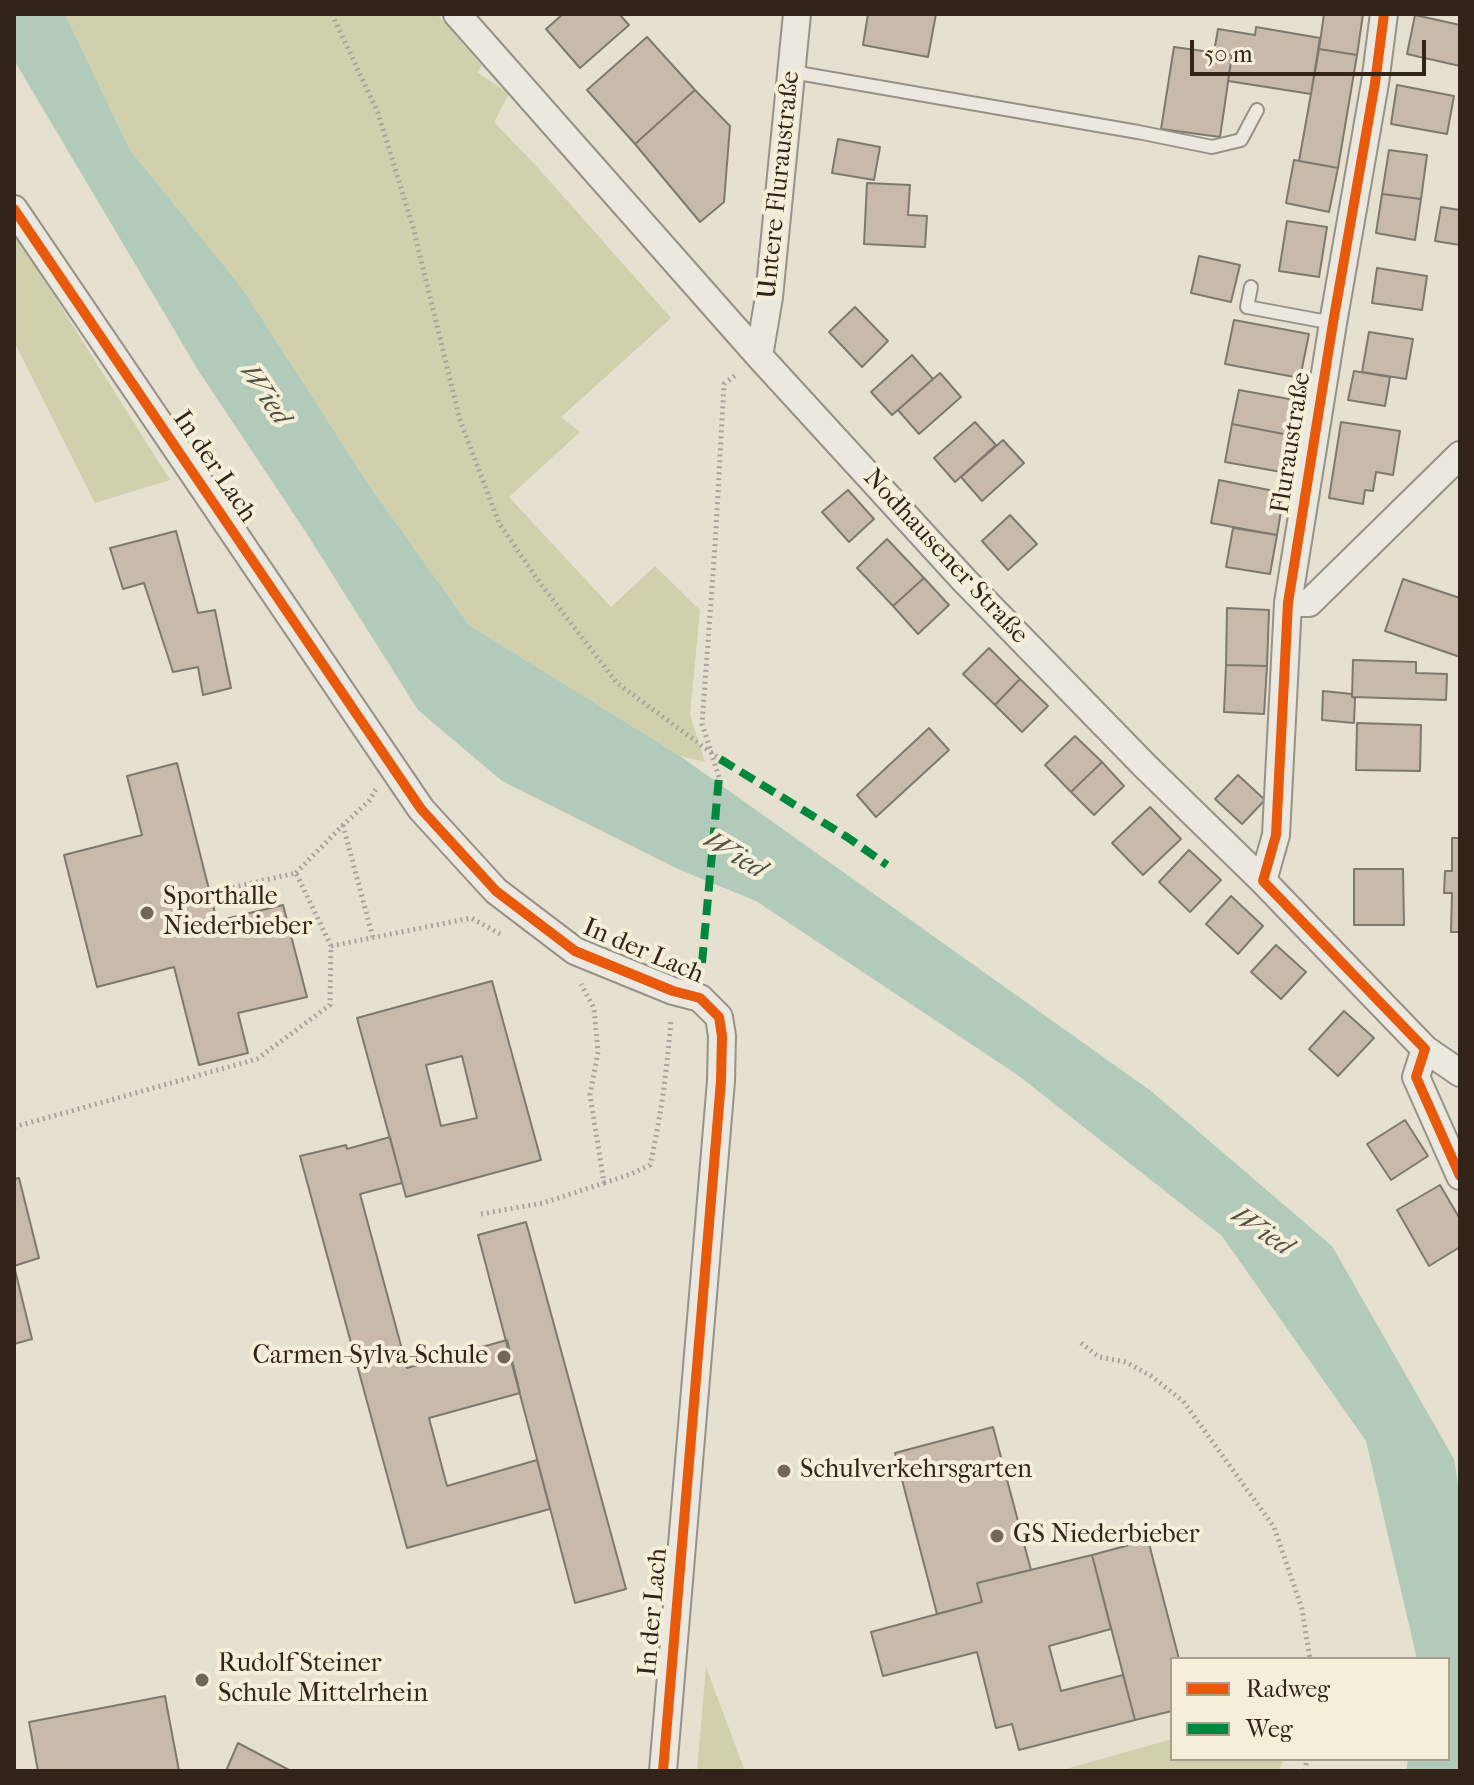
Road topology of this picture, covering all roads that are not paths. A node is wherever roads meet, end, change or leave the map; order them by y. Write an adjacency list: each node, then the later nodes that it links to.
1 (457, 14): 9 (street, Nodhausener Straße)
2 (797, 14): 4 (street, Untere Fluraustraße)
3 (1384, 14): 8 (street, Fluraustraße)
4 (792, 72): 5 (lane); 9 (street, Untere Fluraustraße)
5 (1257, 110)
6 (14, 209): 16 (street, In der Lach)
7 (1251, 287): 8 (lane)
8 (1333, 323): 11 (street, Fluraustraße)
9 (759, 356): 12 (street, Nodhausener Straße)
10 (1460, 455): 11 (street)
11 (1288, 603): 12 (street, Fluraustraße)
12 (1263, 881): 13 (street, Nodhausener Straße)
13 (1425, 1049): 14 (street, Nodhausener Straße); 15 (street)
14 (1460, 1073)
15 (1460, 1176)
16 (663, 1771)

